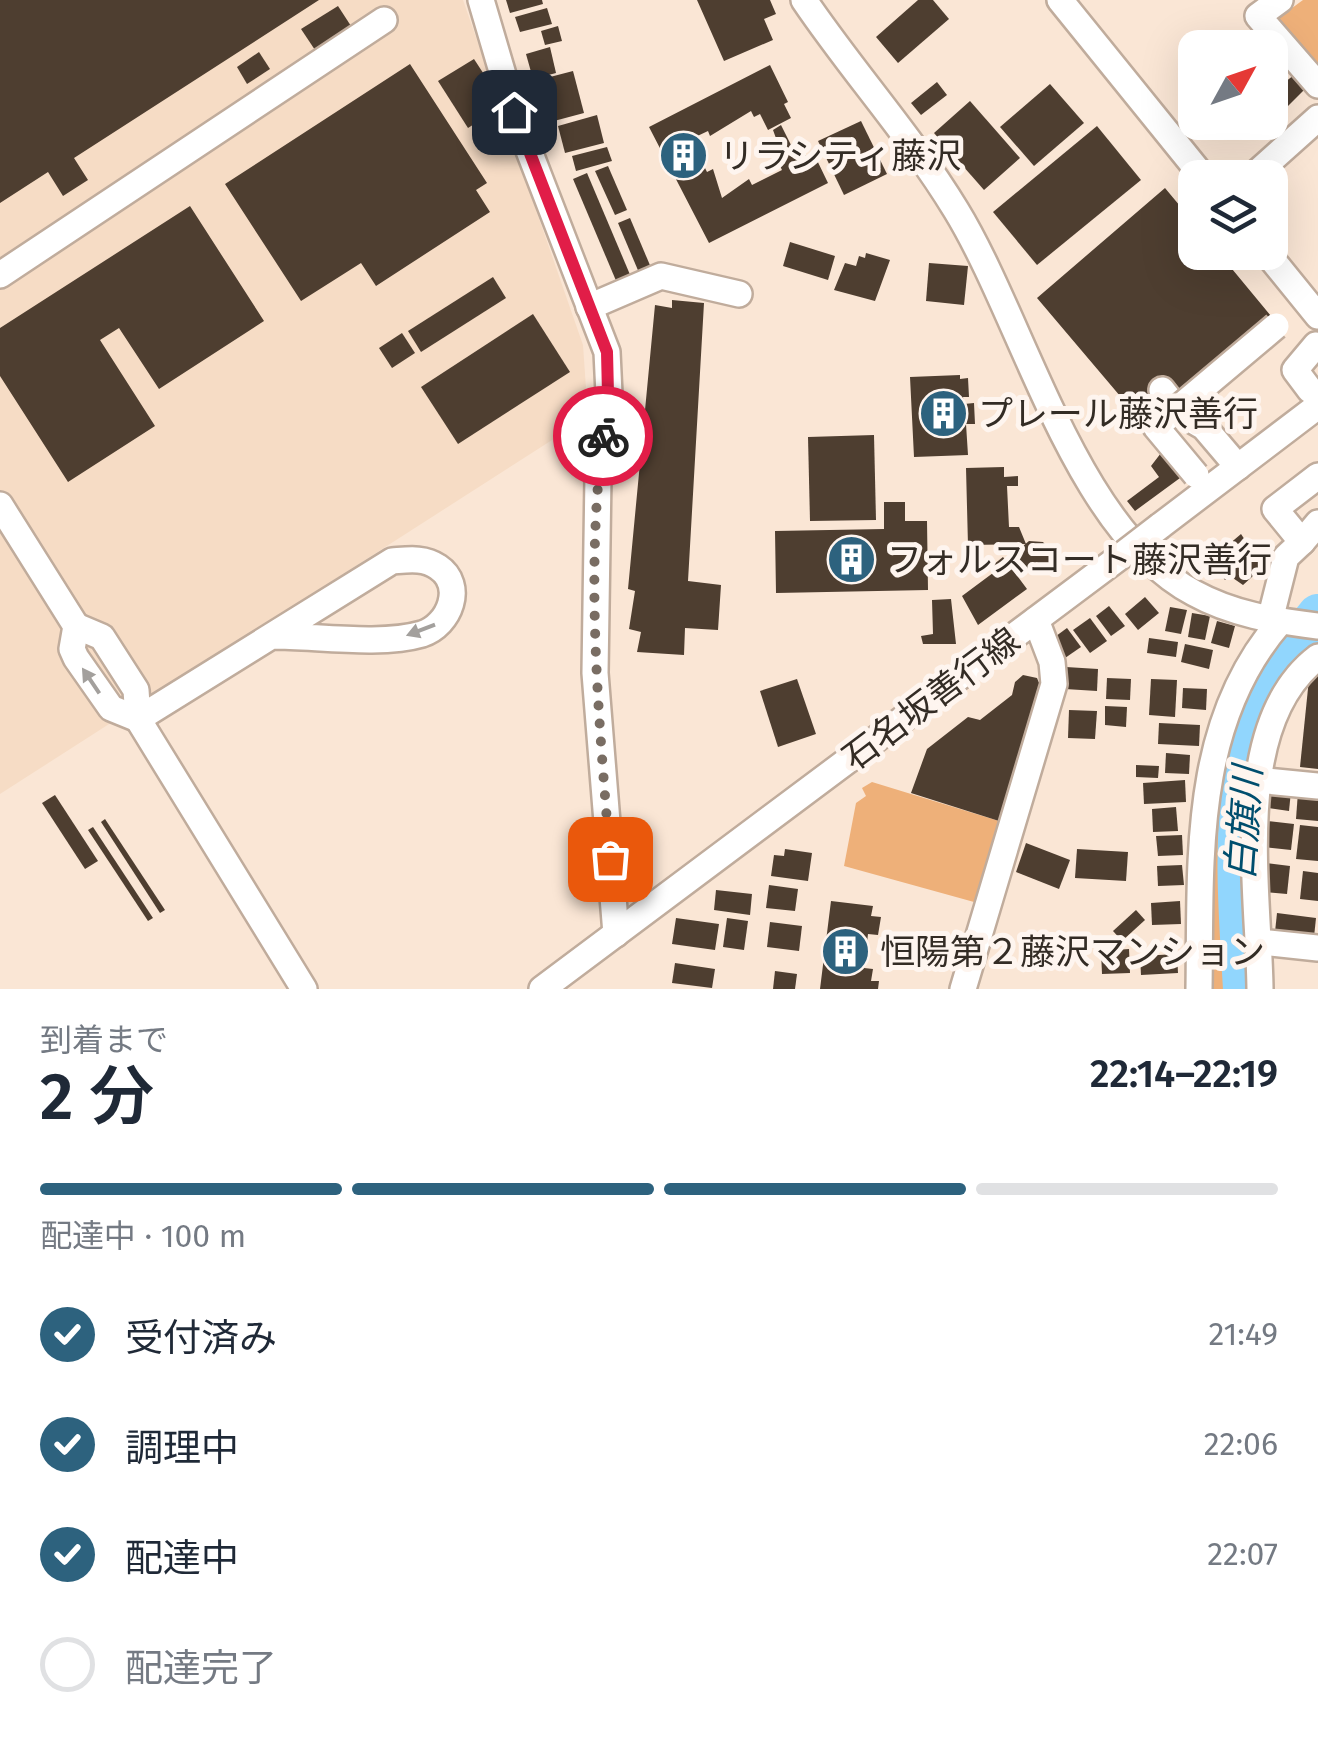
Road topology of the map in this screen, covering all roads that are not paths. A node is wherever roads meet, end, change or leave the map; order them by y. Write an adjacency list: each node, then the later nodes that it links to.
1 (481, 0): 13 (street)
2 (804, 0): 25 (street)
3 (1060, 0): 8 (street)
4 (1280, 0): 6 (street)
5 (384, 20): 11 (street)
6 (1318, 85)
7 (1318, 118): 9 (street)
8 (1189, 160)
9 (1271, 160)
10 (1281, 270): 14 (street)
11 (0, 275)
12 (739, 294): 13 (street)
13 (590, 307): 32 (street)
14 (1318, 316)
15 (1276, 326): 20 (street, bridge)
16 (1316, 345): 18 (street)
17 (1162, 390): 19 (street)
18 (1314, 398): 19 (street, 石名坂善行線)
19 (1238, 467): 24 (street, 石名坂善行線, bridge)
20 (1196, 475)
21 (1318, 476): 23 (street)
22 (0, 505): 29 (street)
23 (1310, 532): 25 (street)
24 (1036, 620): 32 (street, 石名坂善行線); 37 (street)
25 (1275, 621): 26 (street); 38 (street)
26 (1318, 626)
27 (273, 636): 27 (street, one-way to 27); 29 (street)
28 (1318, 658): 30 (street)
29 (138, 719): 35 (street)
30 (1256, 780): 31 (street); 33 (street)
31 (1318, 786)
32 (616, 934): 36 (street, 石名坂善行線)
33 (1260, 942): 34 (street); 39 (street)
34 (1318, 948)
35 (304, 989)
36 (542, 989)
37 (963, 989)
38 (1200, 989)
39 (1260, 989)

